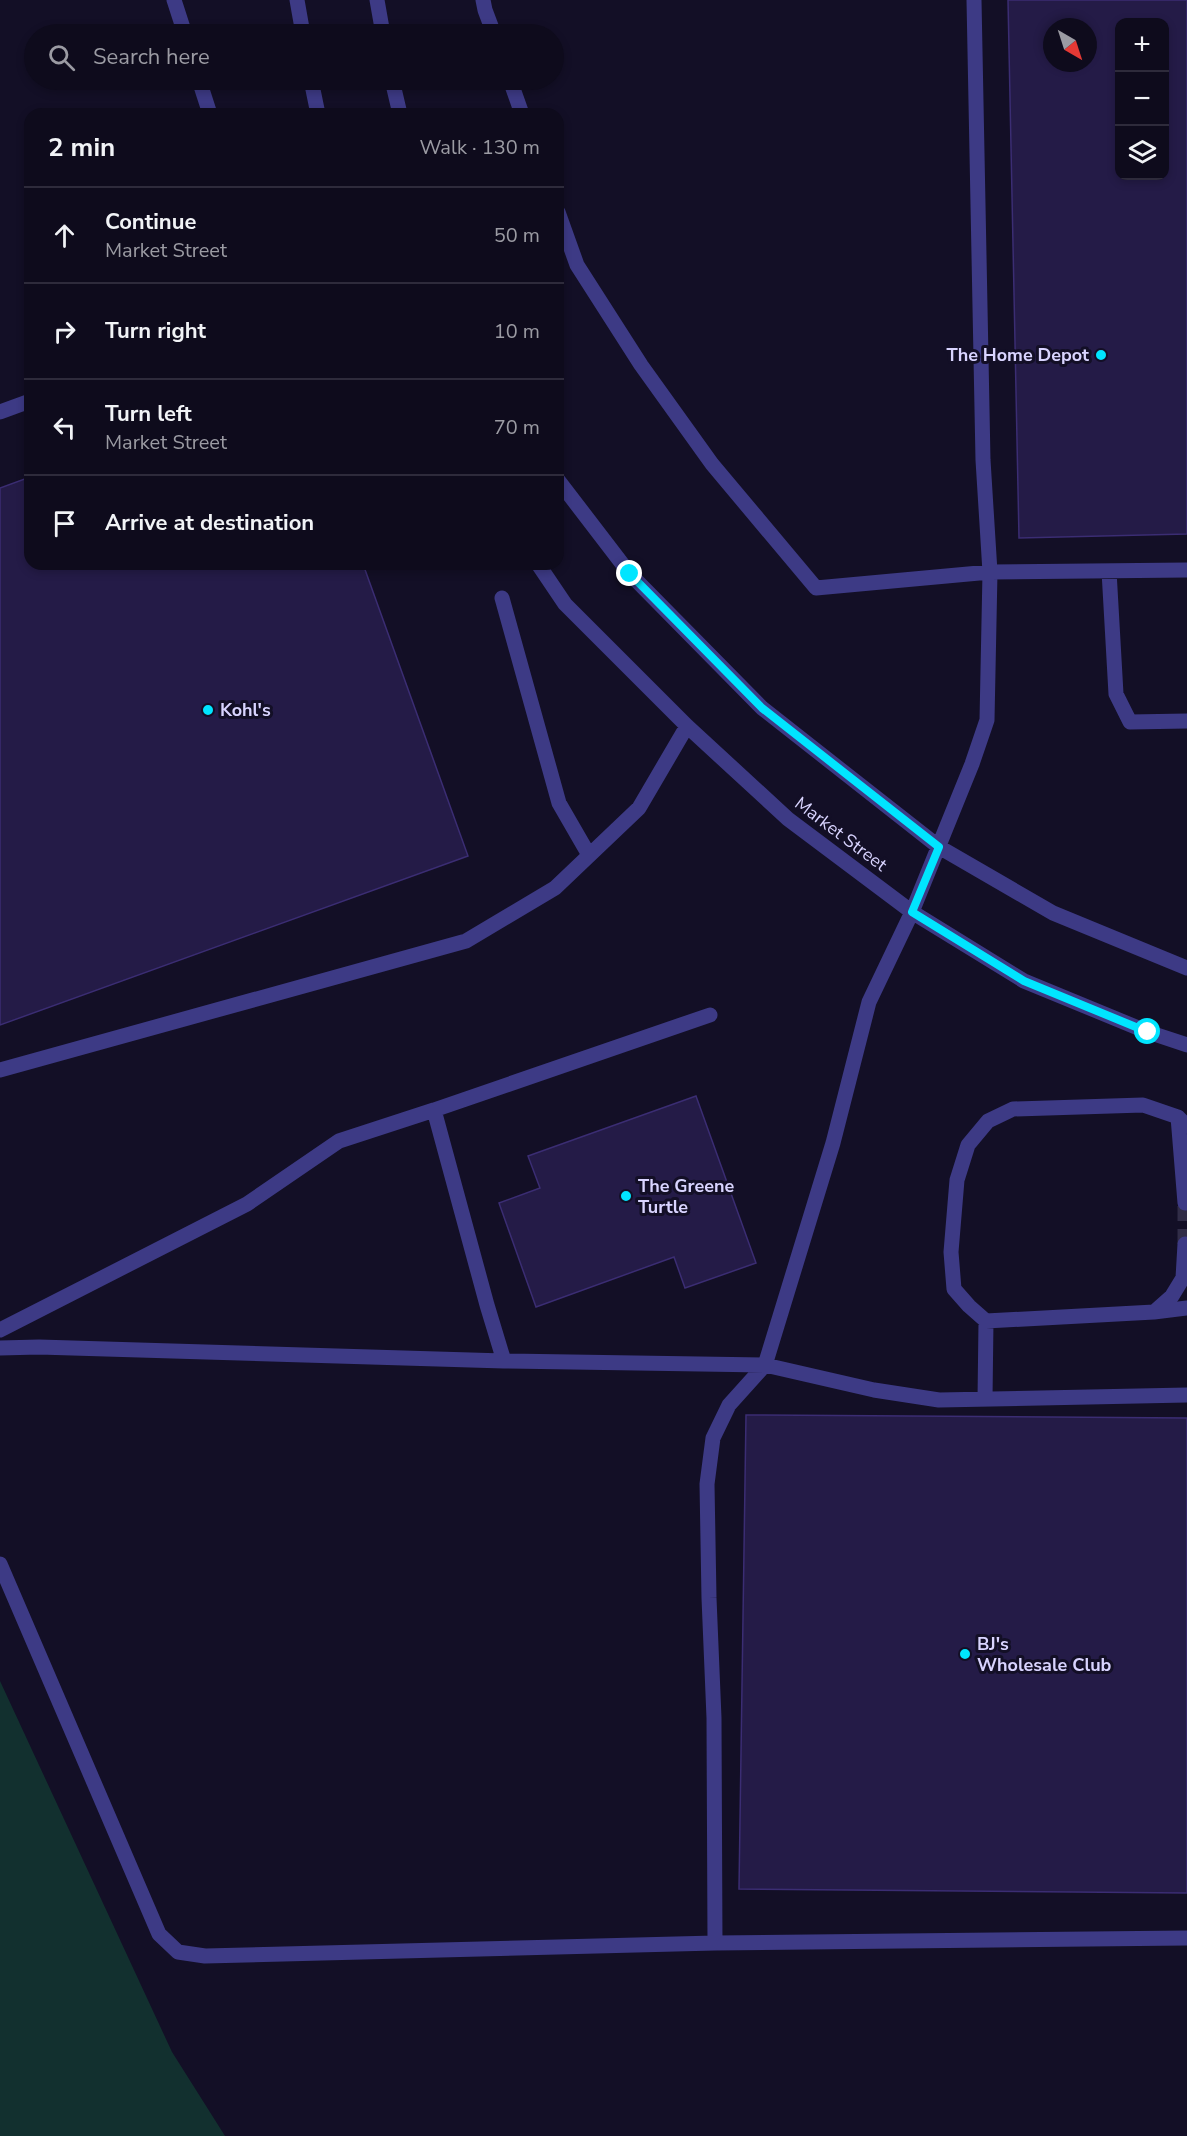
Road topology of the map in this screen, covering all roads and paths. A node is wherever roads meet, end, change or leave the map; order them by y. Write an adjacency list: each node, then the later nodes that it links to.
1 (174, 0): 6 (street)
2 (297, 0): 7 (street)
3 (377, 0): 8 (street)
4 (483, 0): 9 (street)
5 (974, 0): 25 (street)
6 (182, 24)
7 (301, 24)
8 (381, 24)
9 (490, 24)
10 (202, 90): 14 (street)
11 (313, 90): 15 (street)
12 (394, 90): 16 (street)
13 (514, 90): 17 (street)
14 (208, 108)
15 (317, 108)
16 (399, 108)
17 (520, 108)
18 (564, 229): 25 (street)
19 (24, 403): 20 (street)
20 (0, 412)
21 (564, 488): 29 (street)
22 (541, 570): 28 (street, Market Street)
23 (1187, 570): 24 (street)
24 (1109, 571): 25 (street); 27 (street)
25 (990, 572): 29 (street)
26 (502, 598): 30 (street)
27 (1187, 721)
28 (687, 726): 30 (street); 31 (street, Market Street)
29 (939, 847): 31 (street); 32 (street)
30 (589, 855): 35 (street)
31 (912, 912): 34 (street, Market Street); 46 (street)
32 (1187, 968)
33 (710, 1015): 36 (street)
34 (1187, 1045)
35 (0, 1070)
36 (434, 1110): 43 (street); 45 (street)
37 (1183, 1122): 38 (street); 42 (street)
38 (1185, 1203)
39 (1185, 1244): 41 (street)
40 (1187, 1308): 41 (street)
41 (1154, 1312): 42 (street)
42 (986, 1321): 48 (street)
43 (0, 1330)
44 (0, 1348): 45 (street)
45 (504, 1361): 46 (street)
46 (765, 1365): 48 (street); 51 (street)
47 (1187, 1395): 48 (street)
48 (985, 1399)
49 (0, 1564): 51 (street)
50 (1187, 1938): 51 (street)
51 (715, 1942)

